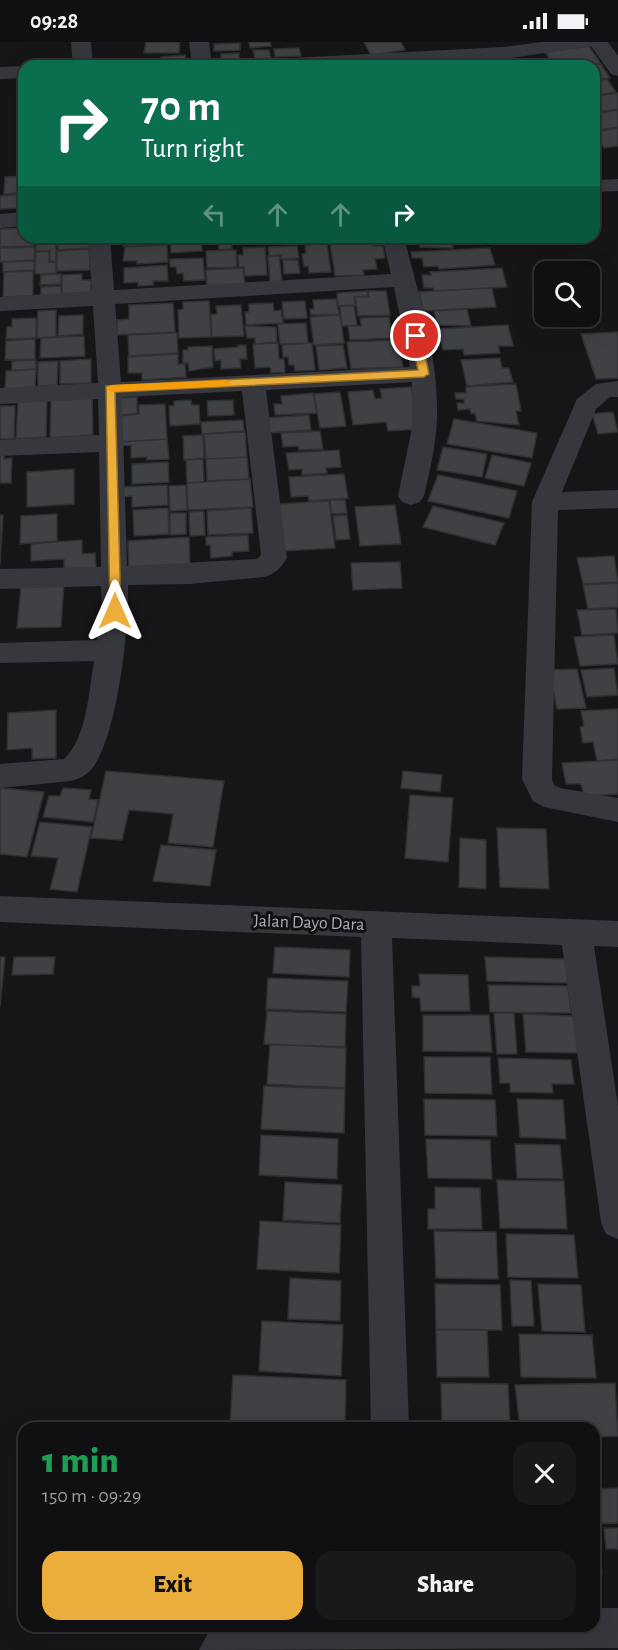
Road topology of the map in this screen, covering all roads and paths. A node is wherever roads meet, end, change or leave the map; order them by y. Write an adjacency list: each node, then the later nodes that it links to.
1 (81, 42): 7 (street)
2 (200, 42): 8 (street)
3 (323, 42): 9 (street)
4 (585, 42): 6 (street)
5 (598, 42): 11 (street)
6 (507, 59): 10 (street)
7 (82, 60)
8 (202, 60)
9 (321, 60)
10 (476, 60)
11 (618, 70)
12 (18, 72): 13 (street)
13 (0, 73)
14 (618, 185): 15 (street)
15 (600, 186)
16 (18, 220): 17 (street)
17 (0, 221)
18 (99, 243): 21 (street)
19 (394, 243): 20 (street)
20 (403, 280): 21 (street); 23 (street)
21 (104, 298): 22 (street); 25 (street)
22 (0, 304)
23 (424, 374): 24 (street); 30 (street)
24 (253, 382): 25 (street); 33 (street)
25 (110, 389): 27 (street); 28 (street)
26 (618, 389): 32 (street)
27 (0, 396)
28 (111, 443): 29 (street); 33 (street)
29 (0, 448)
30 (411, 495)
31 (618, 499): 32 (street)
32 (545, 502): 38 (street)
33 (114, 577): 34 (street); 35 (street)
34 (0, 579)
35 (111, 650): 36 (street); 37 (street)
36 (0, 653)
37 (0, 776)
38 (618, 810)
39 (0, 909): 40 (street, Jalan Dayo Dara)
40 (376, 924): 41 (street, Jalan Dayo Dara); 44 (street)
41 (576, 931): 42 (street, Jalan Dayo Dara); 43 (street)
42 (618, 934)
43 (617, 1212)
44 (390, 1422)
45 (600, 1628): 46 (street)
46 (618, 1628)
47 (241, 1632): 48 (street)
48 (219, 1650)

